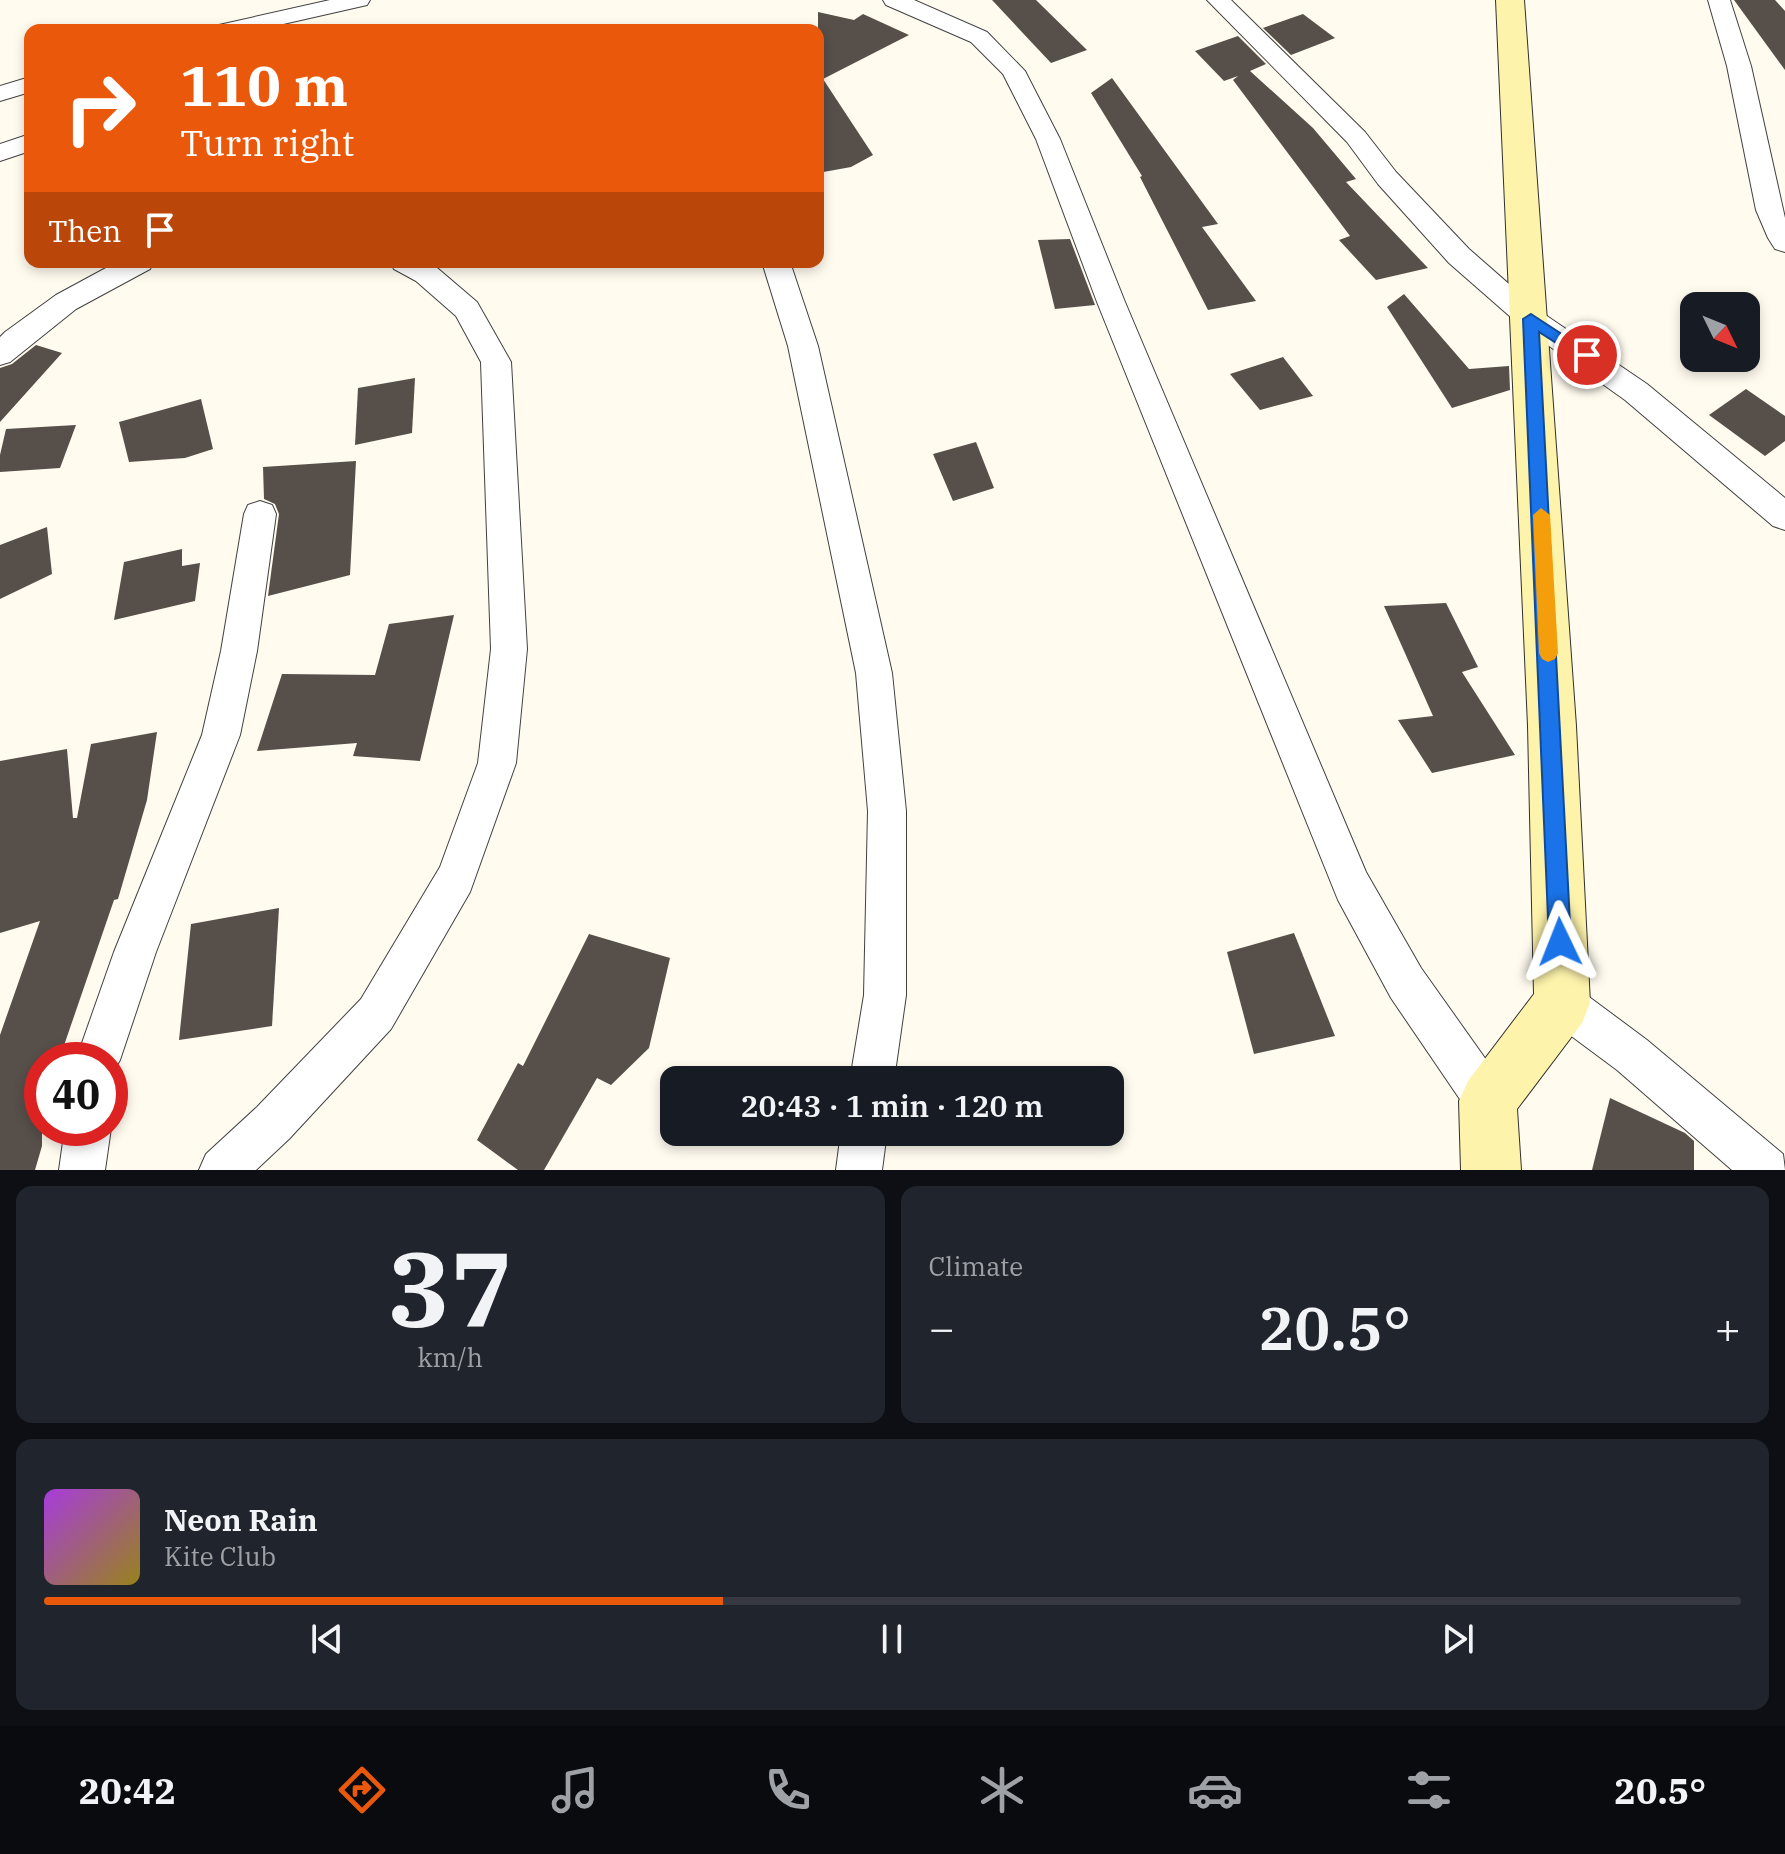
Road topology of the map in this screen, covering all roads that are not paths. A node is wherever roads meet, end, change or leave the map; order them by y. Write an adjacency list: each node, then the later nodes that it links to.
1 (359, 0): 6 (street)
2 (894, 0): 22 (street)
3 (1218, 0): 15 (street)
4 (1510, 0): 15 (street)
5 (1719, 0): 11 (street)
6 (253, 24)
7 (24, 86): 8 (street)
8 (0, 94)
9 (24, 144): 10 (street)
10 (0, 153)
11 (1785, 243)
12 (128, 268): 16 (street)
13 (415, 268): 26 (street)
14 (778, 268): 21 (street)
15 (1531, 319): 18 (street); 19 (street)
16 (0, 354)
17 (260, 514): 20 (street)
18 (1785, 517)
19 (1562, 1003): 22 (street); 29 (street)
20 (104, 1042)
21 (874, 1066)
22 (1488, 1101): 28 (street)
23 (85, 1146): 25 (street)
24 (862, 1146): 27 (street)
25 (82, 1170)
26 (222, 1170)
27 (859, 1170)
28 (1491, 1170)
29 (1767, 1170)

